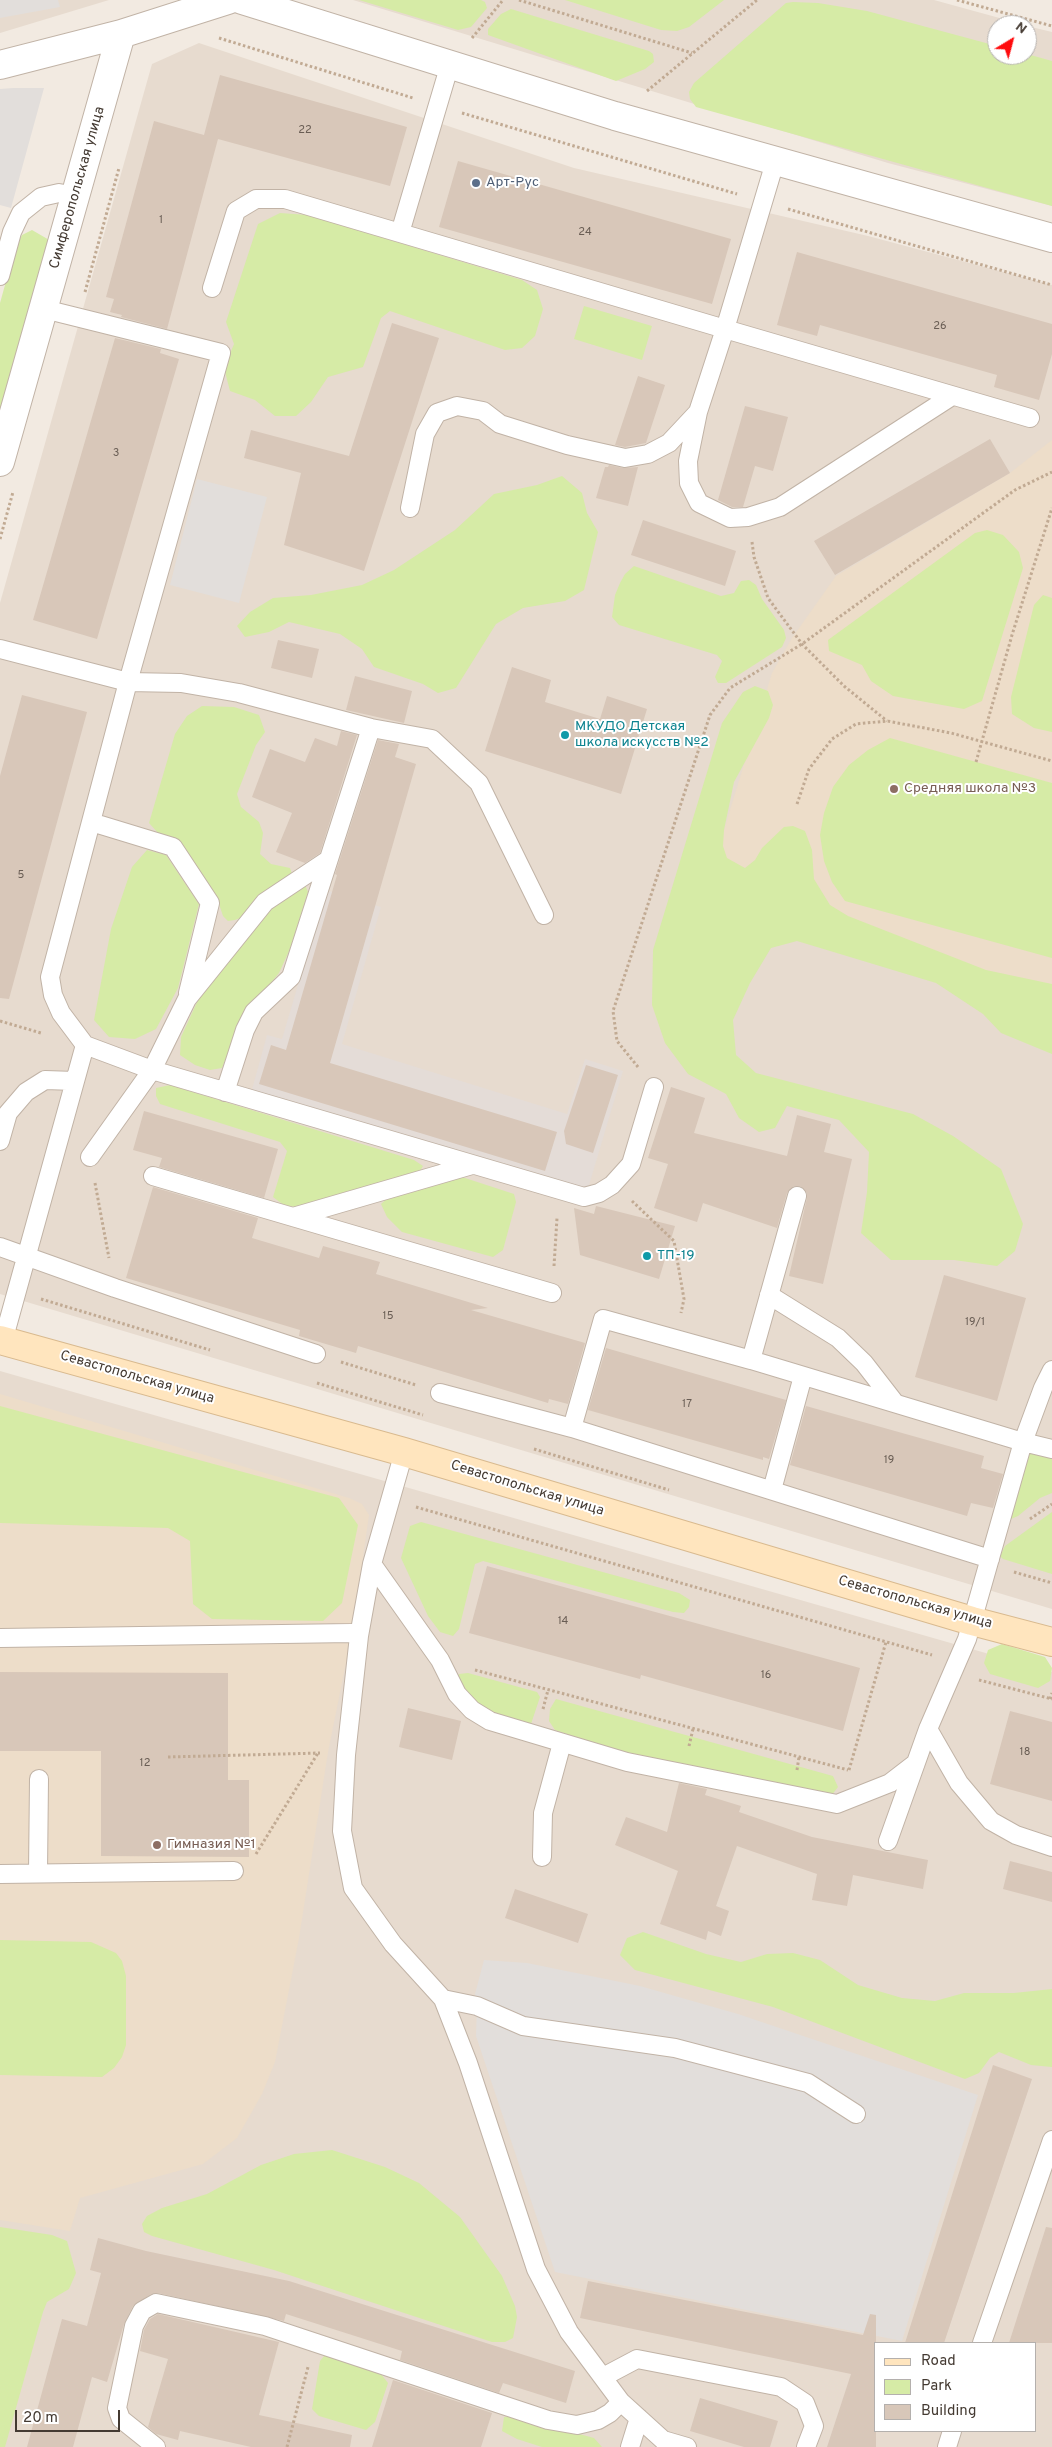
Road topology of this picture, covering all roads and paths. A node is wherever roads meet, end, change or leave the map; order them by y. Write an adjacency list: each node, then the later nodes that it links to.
1 (228, 0): 8 (street)
2 (242, 0): 12 (street)
3 (503, 0): 12 (path)
4 (519, 0): 10 (path)
5 (757, 0): 10 (path)
6 (957, 0): 7 (path)
7 (1052, 26)
8 (121, 34): 11 (street); 17 (street, Симферопольская улица)
9 (215, 37): 13 (path)
10 (692, 53): 14 (path)
11 (0, 64)
12 (450, 64): 13 (lane); 14 (street)
13 (438, 106): 18 (path); 19 (lane)
14 (616, 116): 16 (street)
15 (122, 159): 25 (path)
16 (775, 162): 18 (lane); 20 (street)
17 (76, 196): 21 (lane); 24 (street, Симферопольская улица)
18 (764, 202): 22 (path); 26 (lane)
19 (400, 234): 23 (lane); 26 (lane)
20 (1052, 238)
21 (0, 276)
22 (1052, 285)
23 (212, 288)
24 (44, 309): 25 (lane); 30 (street, Симферопольская улица)
25 (78, 319): 37 (lane)
26 (725, 329): 27 (lane); 28 (lane)
27 (952, 396): 29 (lane); 34 (lane)
28 (698, 412): 32 (lane); 34 (lane)
29 (1030, 418)
30 (0, 462)
31 (1052, 472): 35 (path)
32 (410, 508)
33 (1052, 508): 40 (path)
34 (748, 517): 35 (path)
35 (802, 644): 38 (path); 51 (path)
36 (0, 649): 37 (lane)
37 (128, 682): 39 (lane); 44 (lane)
38 (887, 721): 40 (path); 43 (path)
39 (371, 728): 45 (lane); 46 (lane)
40 (982, 743): 41 (path); 42 (path)
41 (1052, 761)
42 (976, 762)
43 (798, 804)
44 (91, 822): 47 (lane); 48 (lane)
45 (328, 860): 47 (lane); 52 (lane)
46 (544, 915)
47 (187, 999): 49 (lane)
48 (85, 1045): 49 (lane); 50 (lane)
49 (152, 1070): 52 (lane); 54 (lane)
50 (74, 1080): 53 (lane); 62 (lane)
51 (654, 1087): 57 (lane)
52 (225, 1092): 55 (lane)
53 (0, 1141)
54 (90, 1157): 63 (path)
55 (472, 1166): 58 (lane); 60 (lane)
56 (153, 1176): 60 (lane)
57 (612, 1185): 58 (lane); 67 (path)
58 (554, 1190): 64 (path)
59 (797, 1196): 65 (lane)
60 (292, 1217): 64 (lane)
61 (0, 1247): 62 (lane)
62 (26, 1257): 63 (lane); 66 (lane)
63 (115, 1288): 68 (lane)
64 (552, 1293)
65 (769, 1295): 69 (lane); 73 (lane)
66 (2, 1340): 77 (main road, Севастопольская улица)
67 (676, 1340): 69 (lane); 74 (lane)
68 (316, 1354): 72 (path)
69 (750, 1360): 71 (lane)
70 (1052, 1370): 75 (lane)
71 (804, 1376): 73 (lane); 78 (lane)
72 (440, 1393): 74 (lane)
73 (895, 1403): 75 (lane)
74 (572, 1428): 78 (lane)
75 (1023, 1442): 76 (lane); 80 (lane)
76 (1052, 1449)
77 (404, 1452): 79 (lane); 83 (main road, Севастопольская улица)
78 (772, 1490): 80 (lane)
79 (389, 1500): 81 (lane); 86 (path)
80 (990, 1562): 82 (path); 83 (lane)
81 (372, 1564): 84 (lane); 88 (lane)
82 (1052, 1583)
83 (970, 1630): 86 (path); 87 (main road, Севастопольская улица); 89 (lane)
84 (360, 1636): 85 (lane); 97 (lane)
85 (0, 1638)
86 (886, 1642): 100 (path)
87 (1052, 1642)
88 (440, 1660): 90 (path); 95 (lane)
89 (954, 1674): 92 (path); 94 (lane)
90 (548, 1690): 93 (path); 100 (path)
91 (1052, 1693): 92 (path)
92 (1051, 1699)
93 (542, 1711)
94 (928, 1729): 99 (lane); 104 (lane)
95 (562, 1743): 102 (lane); 105 (lane)
96 (319, 1753): 97 (path); 98 (path); 106 (path)
97 (346, 1755): 109 (lane)
98 (168, 1756)
99 (916, 1763): 102 (lane); 103 (lane)
100 (849, 1770): 102 (path)
101 (39, 1779): 107 (lane)
102 (890, 1783)
103 (888, 1841)
104 (1052, 1847)
105 (542, 1857)
106 (234, 1870): 107 (lane)
107 (38, 1873): 108 (lane)
108 (0, 1874)
109 (443, 1999): 110 (lane); 114 (lane)
110 (856, 2114)
111 (1052, 2140): 113 (lane)
112 (314, 2342): 115 (lane); 118 (lane); 119 (path)
113 (982, 2342)
114 (604, 2377): 115 (lane); 122 (lane)
115 (621, 2402): 116 (lane)
116 (638, 2418): 120 (lane); 121 (lane)
117 (952, 2432): 123 (lane)
118 (156, 2447)
119 (287, 2447)
120 (630, 2447)
121 (687, 2447)
122 (806, 2447)
123 (947, 2447)

